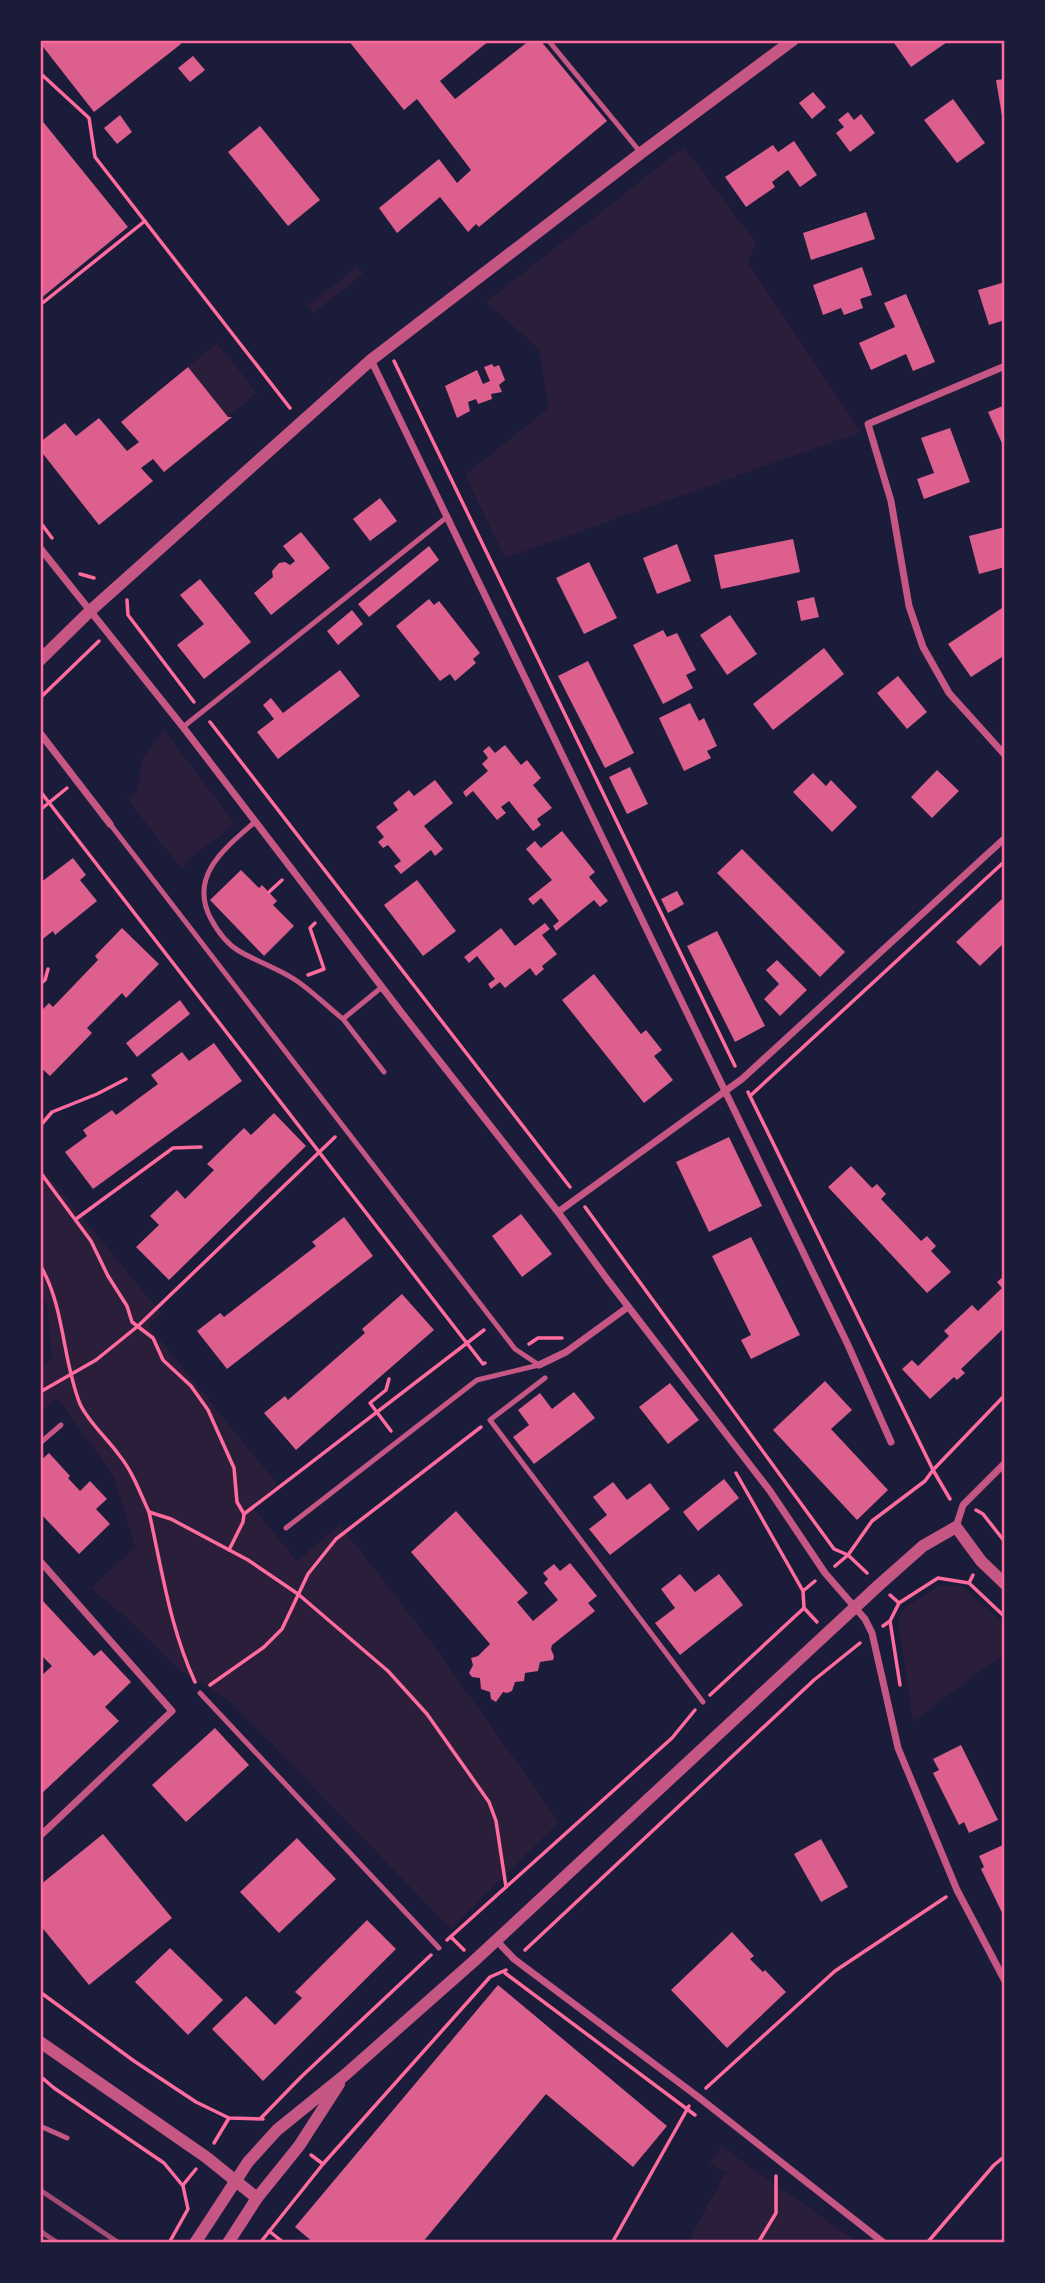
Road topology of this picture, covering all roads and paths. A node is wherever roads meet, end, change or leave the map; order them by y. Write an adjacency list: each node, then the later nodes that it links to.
1 (548, 40): 4 (lane)
2 (793, 40): 4 (street)
3 (40, 73): 5 (path)
4 (641, 153): 7 (street)
5 (145, 221): 6 (path); 10 (path)
6 (40, 305)
7 (388, 347): 8 (street); 40 (path)
8 (371, 360): 11 (street); 13 (street)
9 (1005, 366): 21 (street)
10 (290, 408)
11 (447, 517): 18 (lane); 41 (street)
12 (40, 548): 14 (street)
13 (118, 586): 14 (street); 18 (path)
14 (90, 611): 15 (street); 16 (street)
15 (108, 631): 17 (path); 19 (street)
16 (40, 660)
17 (40, 698)
18 (202, 712): 19 (lane); 48 (path)
19 (183, 727): 26 (street)
20 (40, 733): 22 (street)
21 (1005, 755)
22 (76, 780): 24 (path); 27 (street)
23 (40, 792): 24 (path)
24 (49, 803): 25 (path); 46 (path)
25 (40, 810)
26 (255, 822): 34 (lane); 36 (street)
27 (110, 824): 44 (lane)
28 (1005, 838): 40 (street)
29 (1005, 861): 42 (path)
30 (282, 880): 31 (path)
31 (268, 892)
32 (315, 923): 34 (path)
33 (48, 969): 35 (path)
34 (296, 981): 37 (lane)
35 (40, 984)
36 (382, 987): 37 (lane); 49 (street)
37 (343, 1019): 38 (lane)
38 (384, 1072)
39 (126, 1079): 43 (path)
40 (741, 1079): 41 (street); 42 (path)
41 (725, 1090): 48 (street); 68 (street)
42 (750, 1096): 71 (path)
43 (40, 1126)
44 (344, 1128): 46 (path); 53 (lane)
45 (201, 1147): 50 (path)
46 (319, 1152): 54 (path); 56 (path)
47 (40, 1172): 50 (path)
48 (578, 1198): 49 (street); 78 (path)
49 (558, 1212): 52 (street)
50 (76, 1219): 54 (path)
51 (40, 1265): 59 (path)
52 (628, 1307): 58 (street); 81 (street)
53 (494, 1322): 56 (path); 57 (lane)
54 (138, 1326): 59 (path); 73 (path)
55 (569, 1338): 57 (path)
56 (467, 1343): 57 (path); 64 (path)
57 (518, 1352): 58 (lane)
58 (539, 1365): 67 (lane)
59 (71, 1373): 62 (path); 72 (path)
60 (389, 1378): 64 (path)
61 (545, 1378): 65 (lane)
62 (40, 1392)
63 (1005, 1395): 71 (path)
64 (377, 1412): 67 (path); 73 (path)
65 (490, 1420): 84 (path); 91 (lane)
66 (61, 1425): 69 (lane)
67 (398, 1441): 75 (lane)
68 (891, 1442)
69 (40, 1443)
70 (1005, 1463): 74 (street)
71 (933, 1469): 78 (path)
72 (149, 1512): 77 (path); 90 (path)
73 (244, 1514): 77 (path)
74 (956, 1527): 80 (street); 85 (street)
75 (286, 1528)
76 (1003, 1540): 80 (path)
77 (229, 1550): 84 (path)
78 (848, 1555): 81 (path)
79 (40, 1561): 92 (street)
80 (981, 1561): 82 (path); 83 (street)
81 (825, 1573): 85 (street); 91 (path)
82 (969, 1583): 86 (path); 87 (path)
83 (1005, 1584)
84 (298, 1594): 90 (path); 93 (path)
85 (855, 1606): 88 (street); 95 (street)
86 (1005, 1618)
87 (890, 1621): 88 (path); 89 (path)
88 (872, 1633): 94 (street); 97 (path)
89 (901, 1690)
90 (200, 1693): 96 (lane)
91 (703, 1702): 93 (path)
92 (40, 1836)
93 (506, 1887): 96 (path)
94 (957, 1890): 99 (street); 104 (path)
95 (495, 1940): 97 (street); 102 (street)
96 (439, 1948): 107 (path)
97 (514, 1959): 98 (path); 104 (street)
98 (504, 1973): 105 (path); 115 (path)
99 (1005, 1981)
100 (40, 1992): 106 (path)
101 (40, 2042): 112 (street)
102 (345, 2075): 112 (street); 114 (street)
103 (40, 2076): 116 (path)
104 (697, 2096): 105 (path); 123 (street)
105 (687, 2109): 108 (path); 121 (path)
106 (229, 2118)
107 (261, 2118)
108 (703, 2120)
109 (40, 2126): 110 (lane)
110 (67, 2138)
111 (1005, 2157): 124 (path)
112 (236, 2180): 114 (street); 117 (street)
113 (786, 2182): 122 (path)
114 (257, 2198): 118 (street)
115 (269, 2231): 119 (path); 120 (path)
116 (169, 2243)
117 (195, 2243)
118 (228, 2243)
119 (260, 2243)
120 (284, 2243)
121 (612, 2243)
122 (758, 2243)
123 (884, 2243)
124 (927, 2243)

